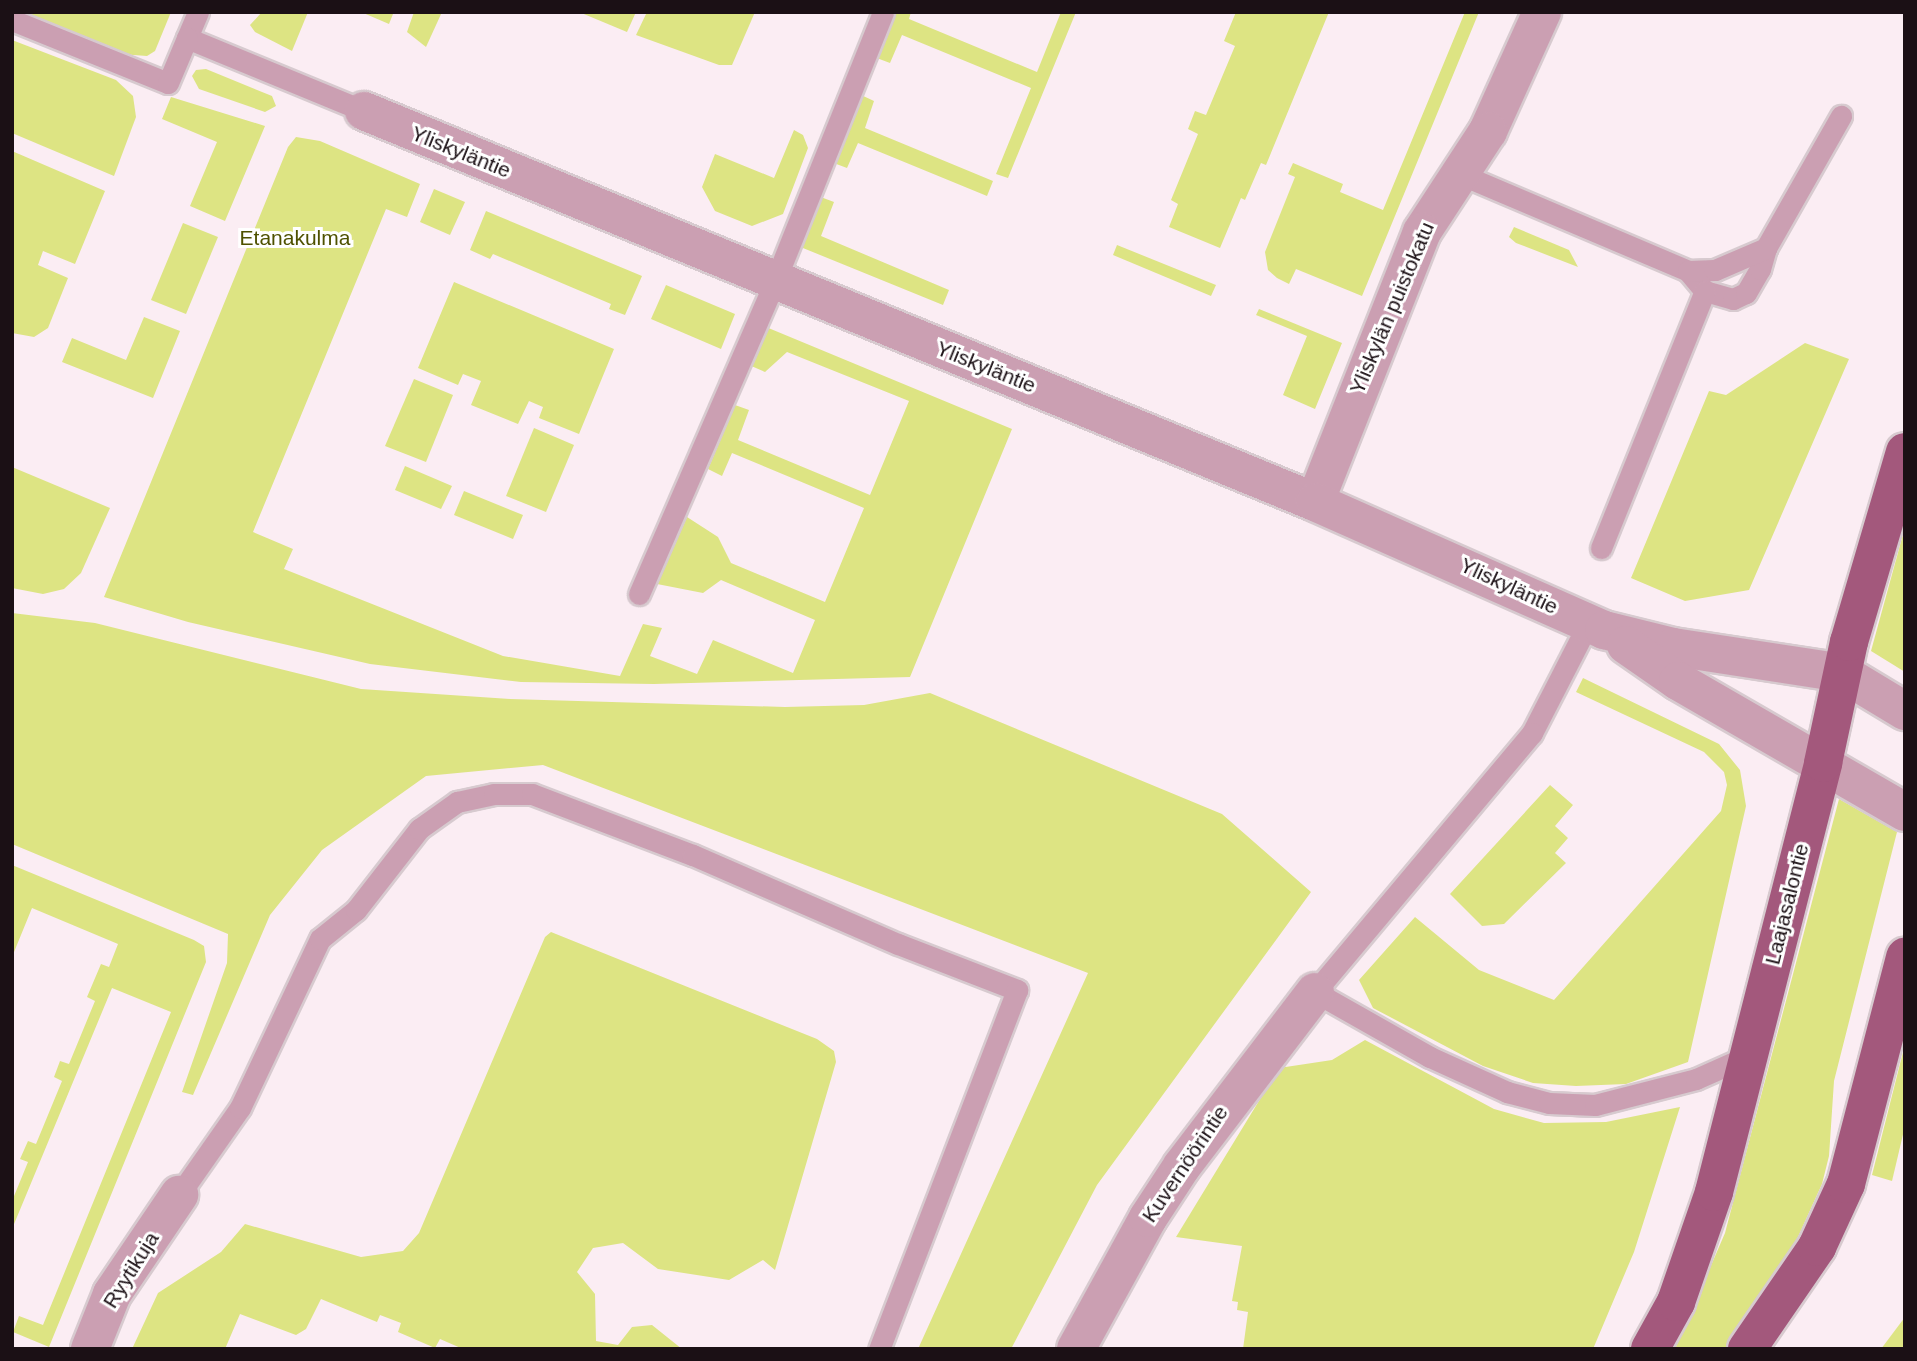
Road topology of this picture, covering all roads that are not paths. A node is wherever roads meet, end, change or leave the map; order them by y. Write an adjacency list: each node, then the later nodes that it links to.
1 (198, 12): 5 (lane)
2 (883, 12): 11 (lane)
3 (1542, 12): 8 (street, Yliskylän puistokatu)
4 (12, 20): 5 (lane)
5 (187, 38): 6 (lane)
6 (364, 111): 11 (street, Yliskyläntie)
7 (1841, 116): 9 (lane)
8 (1460, 174): 10 (lane); 14 (street, Yliskylän puistokatu)
9 (1766, 248): 10 (lane); 12 (lane)
10 (1688, 271): 12 (lane)
11 (775, 281): 14 (street, Yliskyläntie); 16 (lane)
12 (1705, 291): 15 (lane)
13 (1905, 452): 18 (main road, Laajasalontie)
14 (1315, 502): 17 (street, Yliskyläntie)
15 (1601, 548)
16 (639, 594)
17 (1596, 627): 18 (street, Yliskyläntie); 20 (street, Yliskyläntie); 23 (lane)
18 (1843, 673): 19 (street, Yliskyläntie); 20 (main road, Laajasalontie)
19 (1905, 711)
20 (1823, 763): 21 (street, Yliskyläntie); 24 (main road, Laajasalontie)
21 (1905, 812)
22 (1905, 957): 30 (main road)
23 (1315, 992): 24 (lane); 28 (street, Kuvernöörintie)
24 (1748, 1056): 29 (main road, Laajasalontie)
25 (179, 1195): 26 (street, Ryytikuja); 27 (lane)
26 (90, 1349)
27 (879, 1349)
28 (1076, 1349)
29 (1650, 1349)
30 (1747, 1349)

